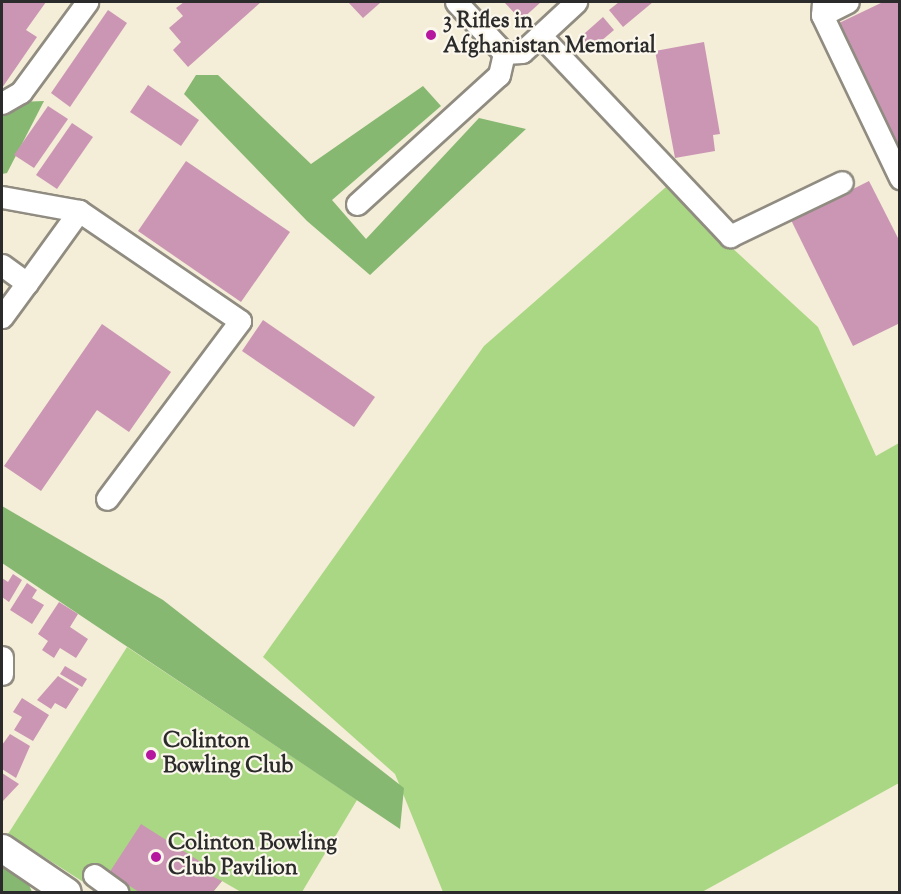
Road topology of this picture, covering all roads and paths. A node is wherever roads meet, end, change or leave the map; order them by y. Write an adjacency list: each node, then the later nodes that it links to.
1 (87, 2): 8 (street)
2 (456, 2): 7 (street)
3 (576, 2): 6 (street)
4 (848, 2): 5 (street)
5 (822, 8): 9 (street)
6 (540, 35): 7 (street); 10 (street)
7 (504, 53): 12 (street)
8 (2, 103)
9 (900, 178)
10 (843, 182)
11 (2, 197): 13 (street)
12 (357, 204)
13 (79, 211): 15 (street); 17 (street)
14 (2, 266): 15 (street)
15 (27, 283): 16 (street)
16 (2, 317)
17 (107, 500)
18 (2, 657): 19 (street)
19 (2, 674)
20 (2, 849): 22 (main road)
21 (94, 875): 23 (street)
22 (67, 892)
23 (117, 892)

